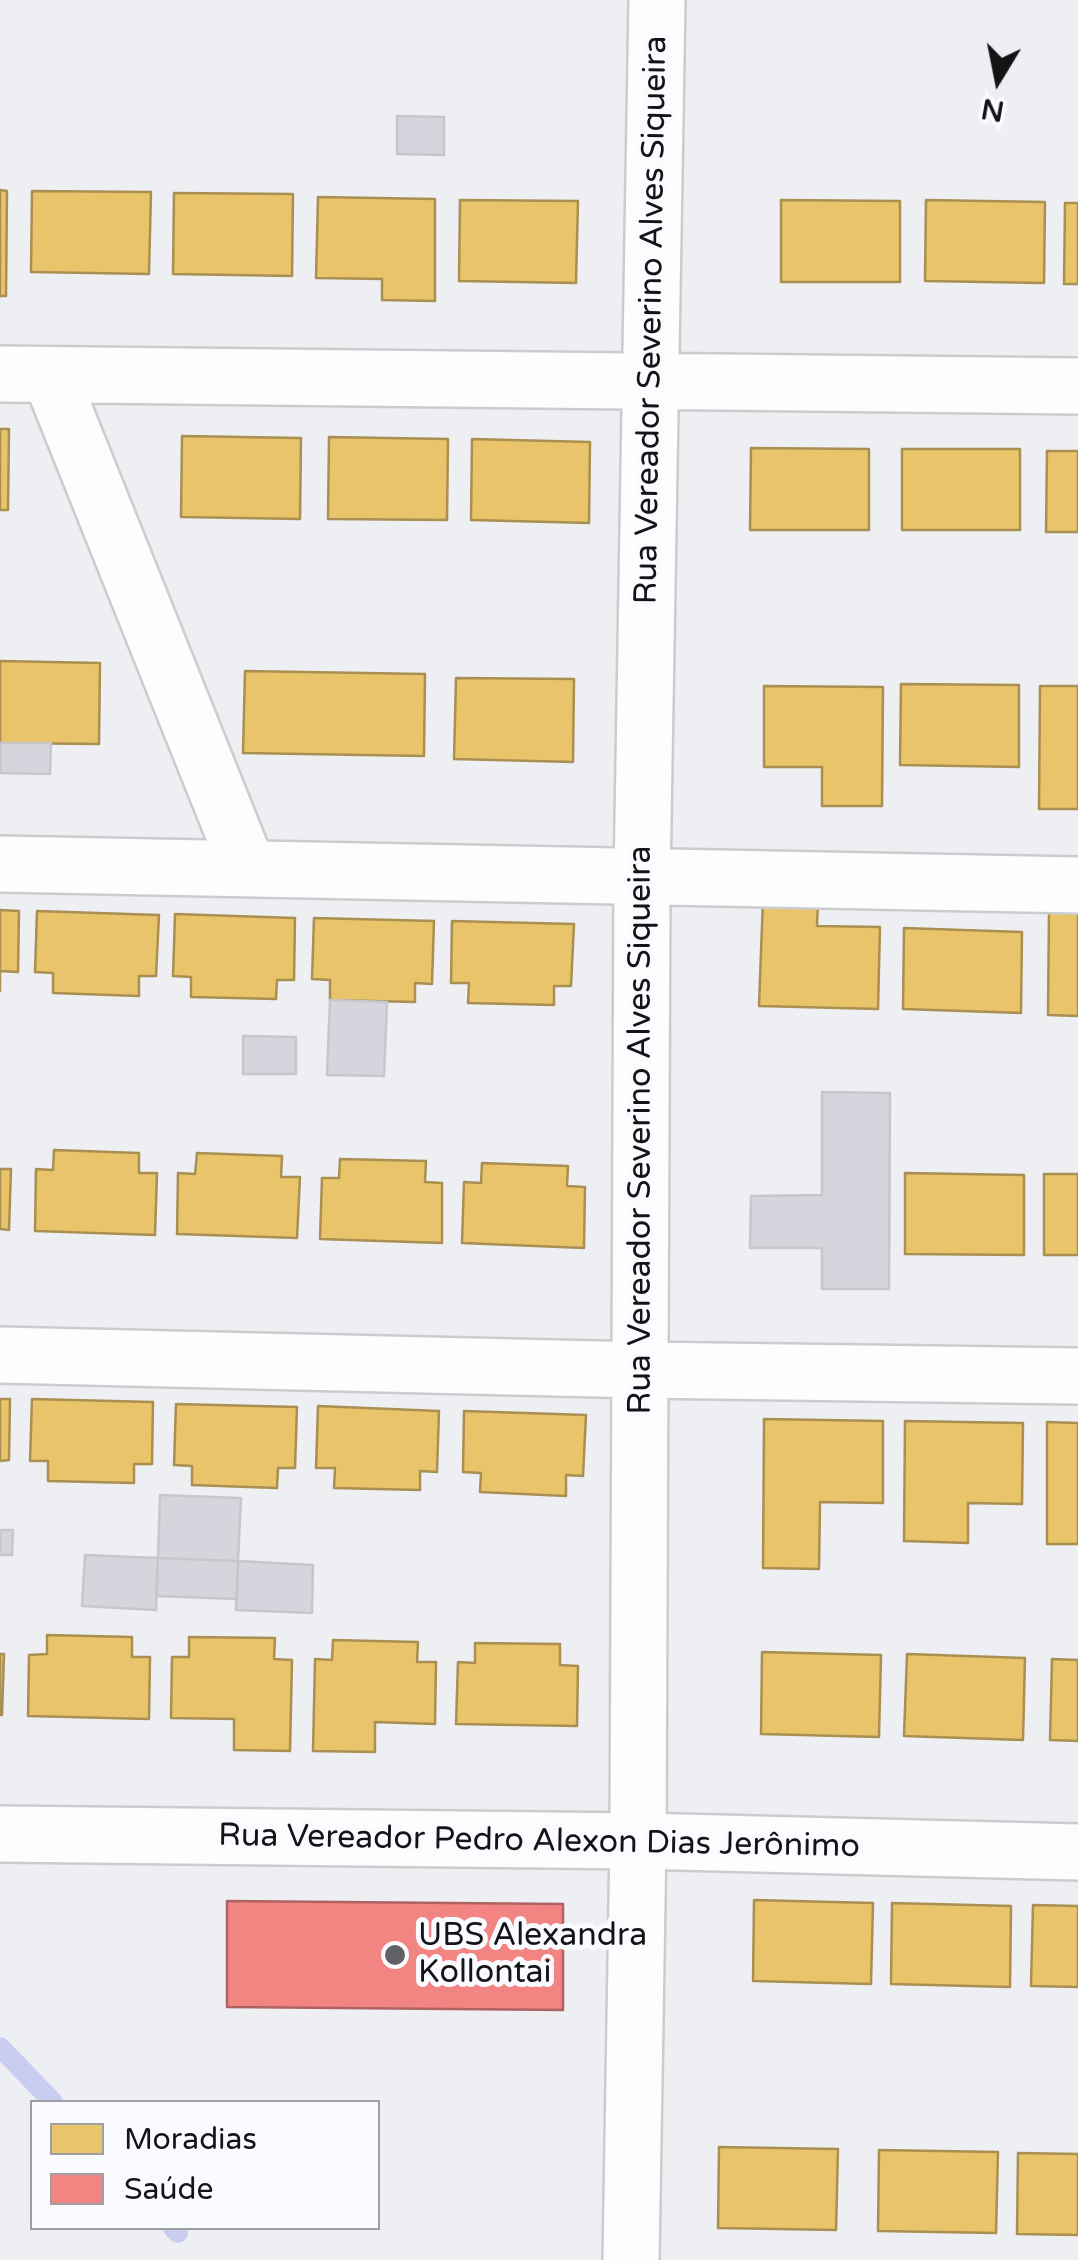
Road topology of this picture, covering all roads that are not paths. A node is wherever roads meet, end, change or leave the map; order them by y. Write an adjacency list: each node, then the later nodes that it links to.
1 (657, 0): 3 (street, Rua Vereador Severino Alves Siqueira)
2 (25, 374): 3 (street); 6 (street)
3 (652, 380): 4 (street); 7 (street, Rua Vereador Severino Alves Siqueira)
4 (1078, 386)
5 (0, 864): 6 (street)
6 (248, 869): 7 (street)
7 (642, 879): 8 (street); 10 (street, Rua Vereador Severino Alves Siqueira)
8 (1078, 886)
9 (0, 1355): 10 (street)
10 (641, 1370): 11 (street); 13 (street, Rua Vereador Severino Alves Siqueira)
11 (1078, 1376)
12 (0, 1834): 13 (street, Rua Vereador Pedro Alexon Dias Jerônimo)
13 (638, 1841): 14 (street, Rua Vereador Pedro Alexon Dias Jerônimo); 15 (street, Rua Vereador Severino Alves Siqueira)
14 (1078, 1852)
15 (630, 2260)

